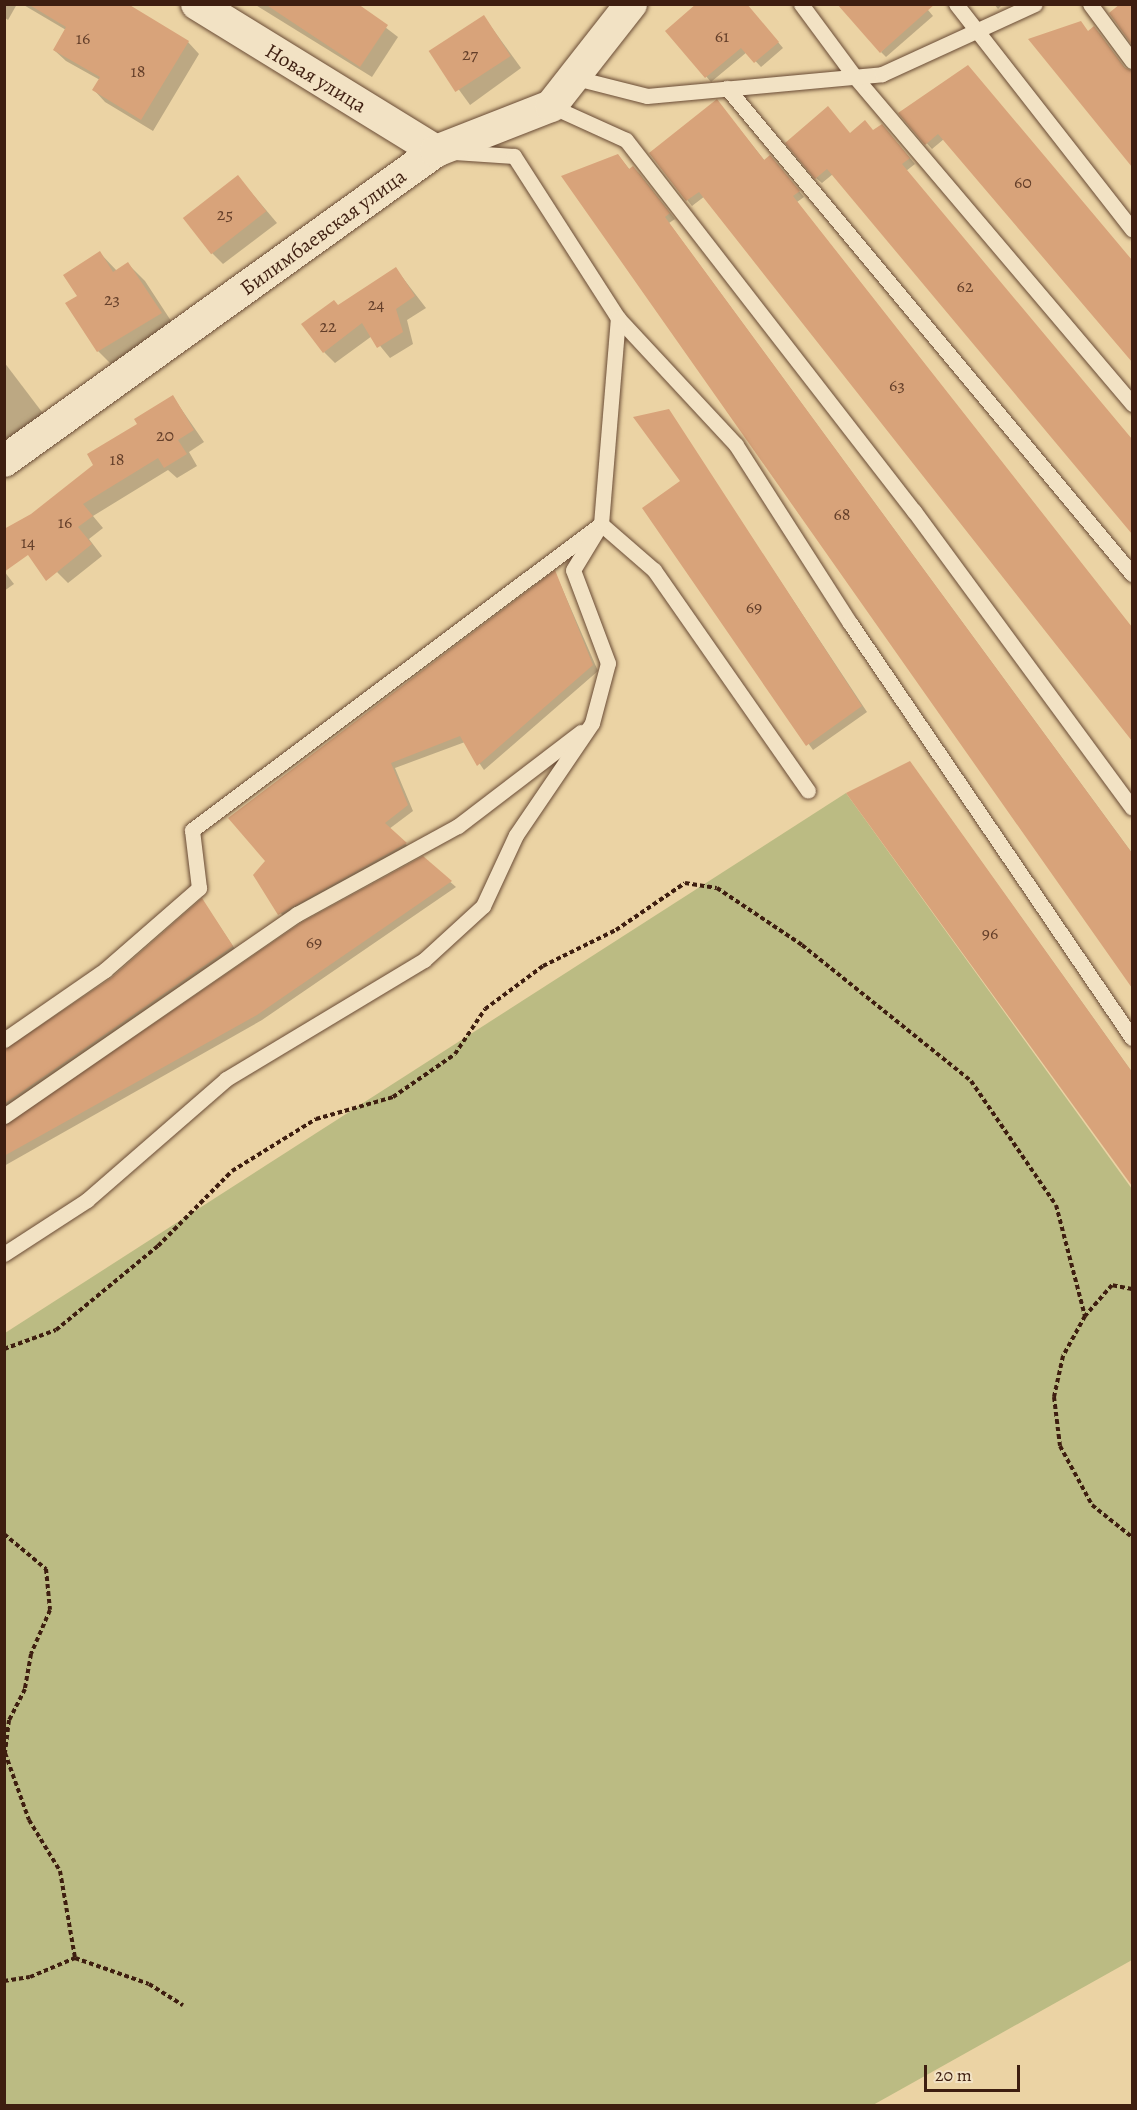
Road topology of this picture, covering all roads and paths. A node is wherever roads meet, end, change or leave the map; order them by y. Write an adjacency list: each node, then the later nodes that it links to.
1 (197, 4): 13 (street, Новая улица)
2 (801, 4): 10 (lane)
3 (956, 4): 7 (lane)
4 (1035, 4): 7 (lane)
5 (1090, 4): 8 (lane)
6 (620, 11): 9 (street)
7 (978, 31): 10 (lane); 14 (lane)
8 (1132, 61)
9 (572, 77): 11 (lane); 12 (street)
10 (855, 77): 11 (lane); 16 (lane)
11 (727, 88): 19 (lane)
12 (551, 106): 13 (street, Билимбаевская улица); 22 (lane)
13 (436, 151): 15 (lane); 17 (street, Билимбаевская улица)
14 (1132, 229)
15 (618, 318): 18 (lane); 23 (lane)
16 (1132, 404)
17 (4, 461)
18 (601, 524): 20 (lane); 21 (lane); 24 (lane)
19 (1132, 574)
20 (592, 723): 25 (lane); 26 (lane)
21 (808, 791)
22 (1132, 808)
23 (1132, 1038)
24 (4, 1040)
25 (4, 1116)
26 (4, 1254)
27 (1132, 1289): 28 (path)
28 (1085, 1316): 29 (path); 31 (path)
29 (4, 1349)
30 (4, 1534): 32 (path)
31 (1132, 1537)
32 (75, 1958): 33 (path); 34 (path)
33 (4, 1981)
34 (183, 2005)

